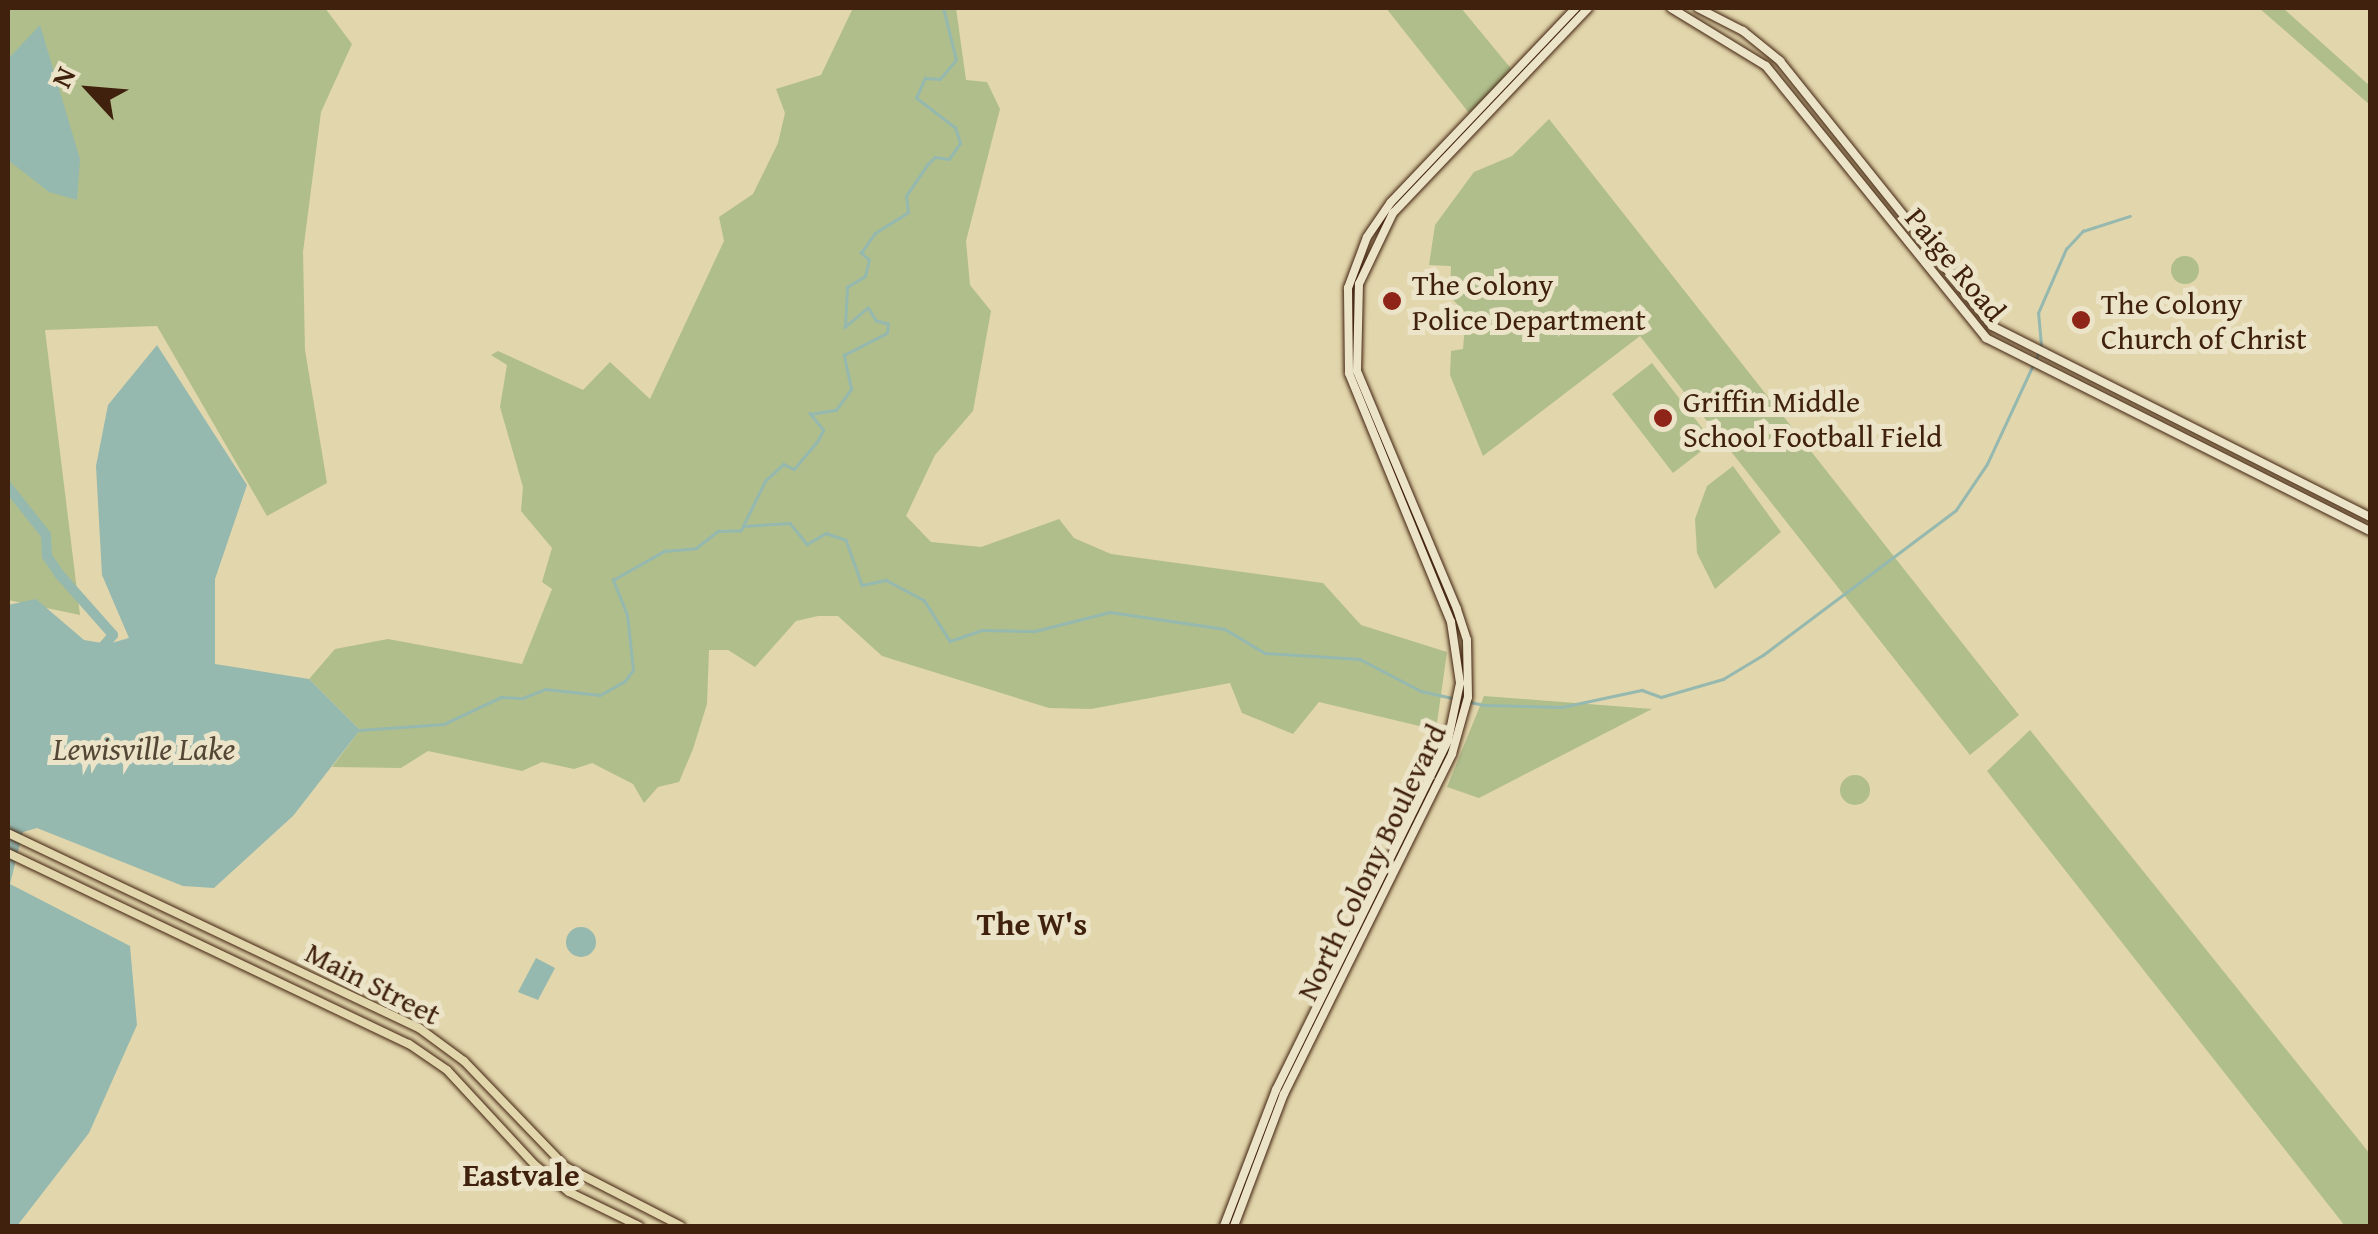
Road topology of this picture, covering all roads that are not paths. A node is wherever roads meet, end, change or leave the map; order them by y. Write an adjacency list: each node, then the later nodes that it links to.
1 (1576, 8): 5 (main road, North Colony Boulevard)
2 (1588, 8): 5 (main road, North Colony Boulevard)
3 (1670, 8): 6 (main road, Paige Road)
4 (1698, 8): 7 (main road, Paige Road)
5 (1353, 290): 14 (main road, North Colony Boulevard); 15 (main road, North Colony Boulevard)
6 (2116, 404): 7 (main road); 9 (main road, Paige Road)
7 (2158, 410): 8 (main road, Paige Road)
8 (2370, 517)
9 (2370, 532)
10 (8, 833): 13 (main road, Main Street)
11 (8, 853): 12 (main road, Main Street)
12 (639, 1226)
13 (681, 1226)
14 (1224, 1226)
15 (1234, 1226)

